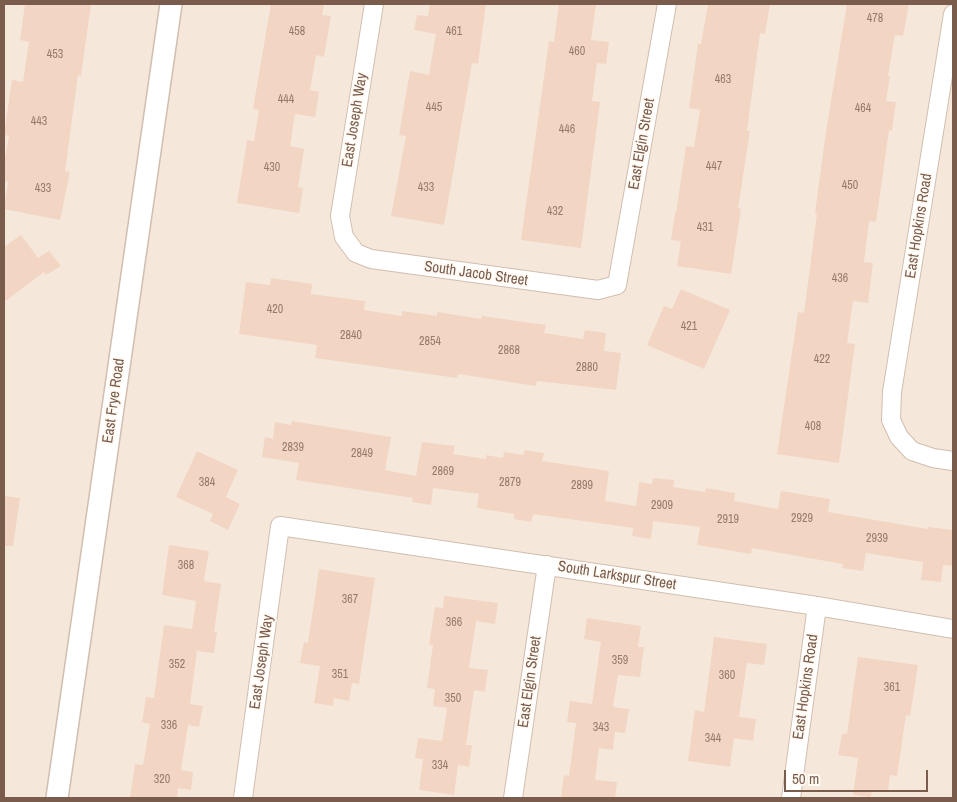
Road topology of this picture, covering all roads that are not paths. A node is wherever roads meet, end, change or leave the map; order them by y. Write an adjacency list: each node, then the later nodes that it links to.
1 (171, 4): 12 (street, East Frye Road)
2 (374, 4): 5 (street, East Joseph Way)
3 (667, 4): 6 (street, East Elgin Street)
4 (953, 14): 7 (street, East Hopkins Road)
5 (344, 237): 6 (street, South Jacob Street)
6 (616, 285)
7 (953, 462)
8 (280, 526): 9 (street, South Larkspur Street); 13 (street, East Joseph Way)
9 (546, 565): 10 (street, South Larkspur Street); 14 (street, East Elgin Street)
10 (817, 606): 11 (street, South Larkspur Street); 15 (street, East Hopkins Road)
11 (953, 629)
12 (57, 798)
13 (243, 798)
14 (513, 798)
15 (791, 798)

